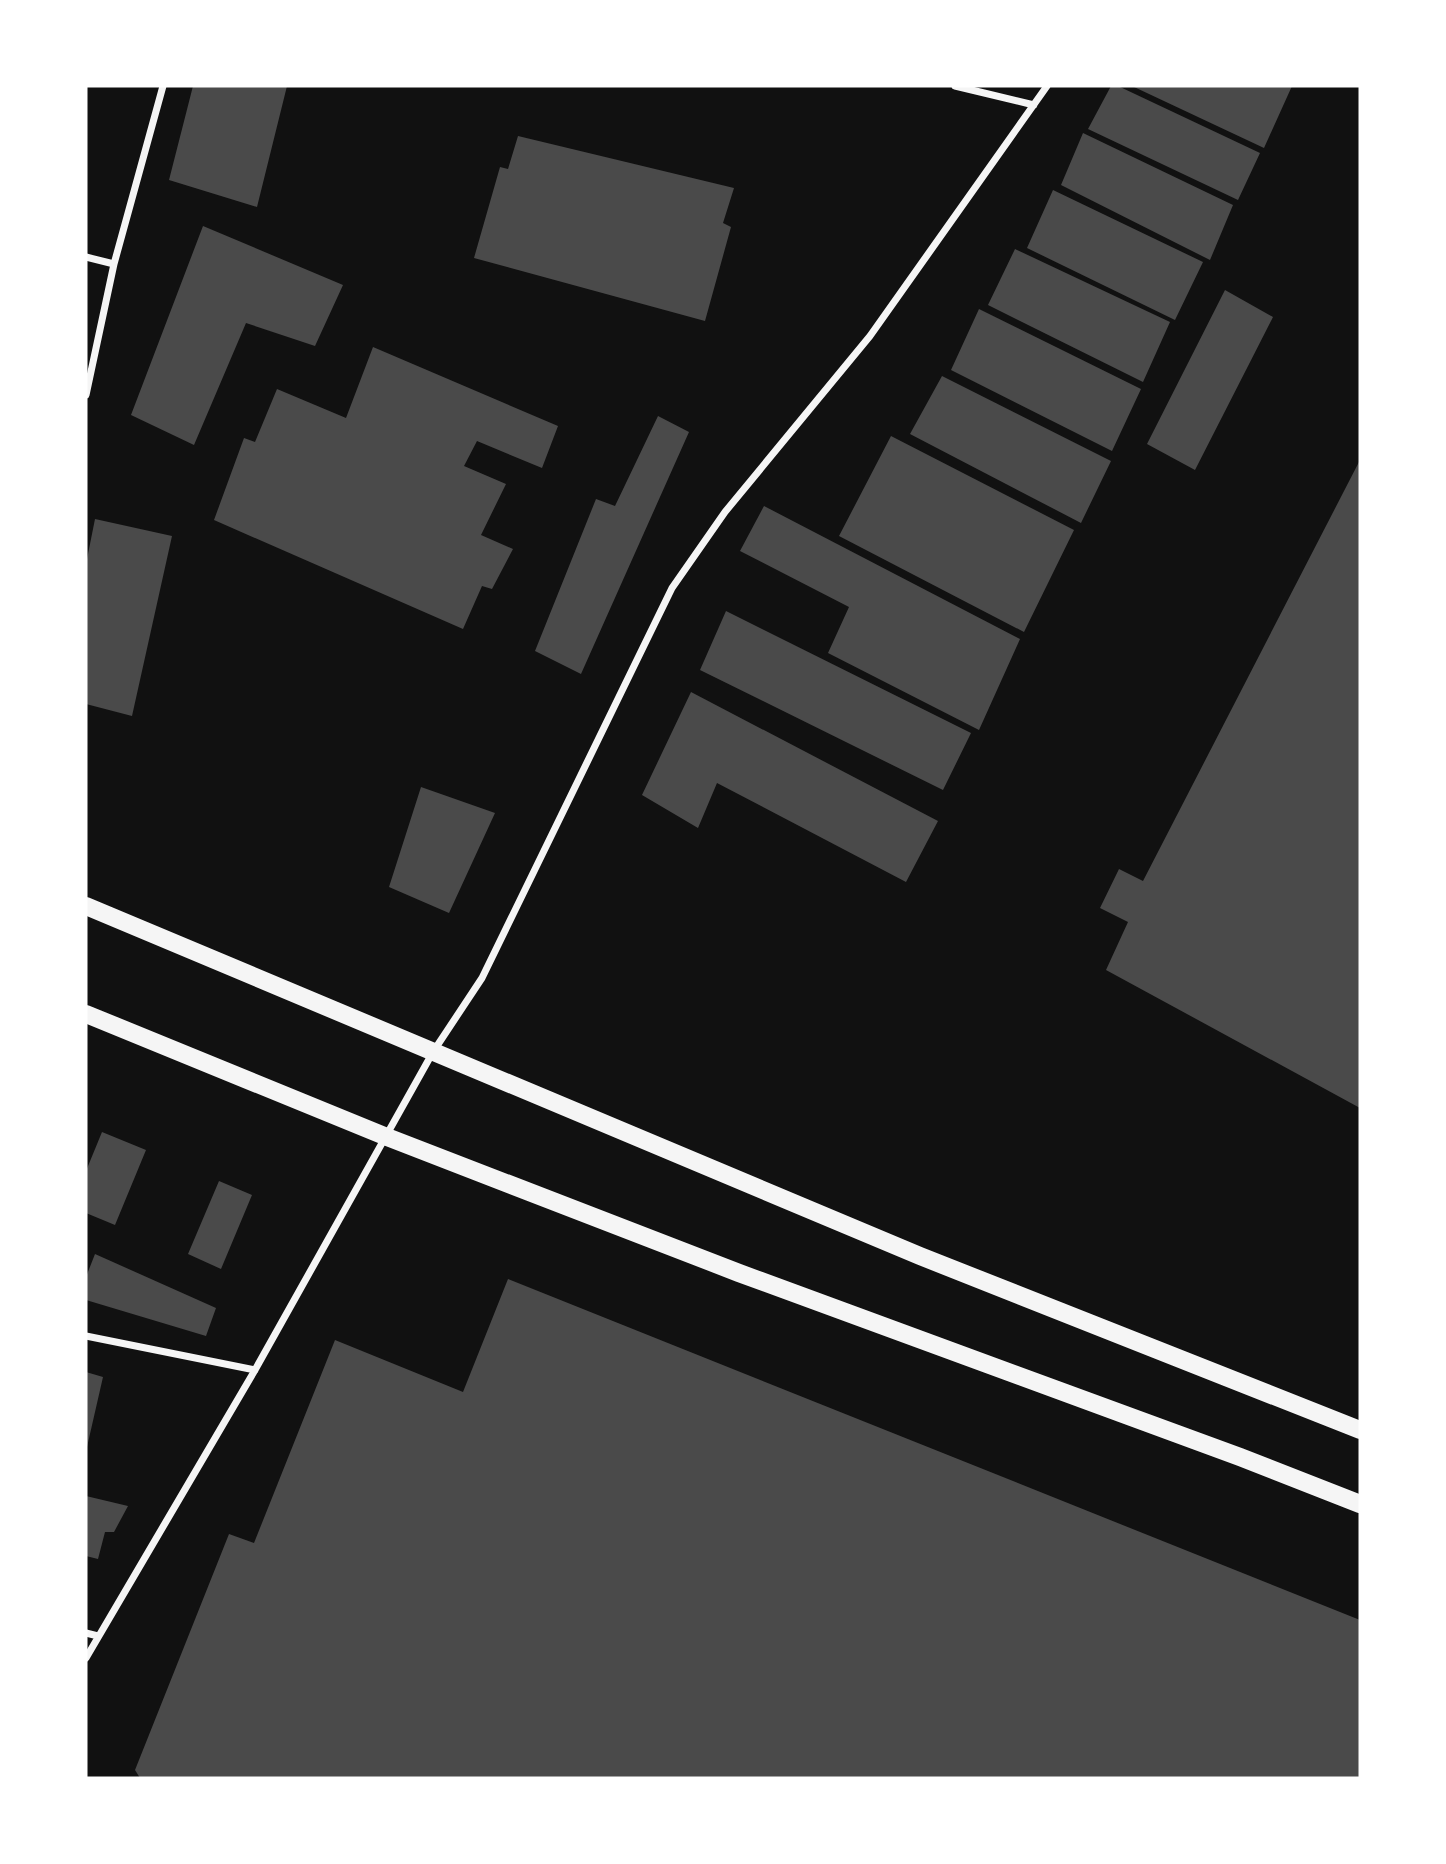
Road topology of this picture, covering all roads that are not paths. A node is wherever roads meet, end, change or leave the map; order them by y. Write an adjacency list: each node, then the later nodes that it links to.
1 (163, 86): 6 (street)
2 (955, 86): 4 (street)
3 (1047, 86): 4 (street)
4 (1034, 105): 10 (street)
5 (86, 257): 6 (street)
6 (114, 264): 7 (street)
7 (86, 395)
8 (86, 906): 10 (main road)
9 (86, 1014): 11 (main road)
10 (433, 1052): 11 (street); 14 (main road)
11 (387, 1137): 13 (street); 15 (main road)
12 (86, 1336): 13 (street)
13 (255, 1370): 17 (street)
14 (1360, 1430)
15 (1360, 1504)
16 (86, 1633): 17 (street)
17 (98, 1636): 18 (street)
18 (86, 1658)

